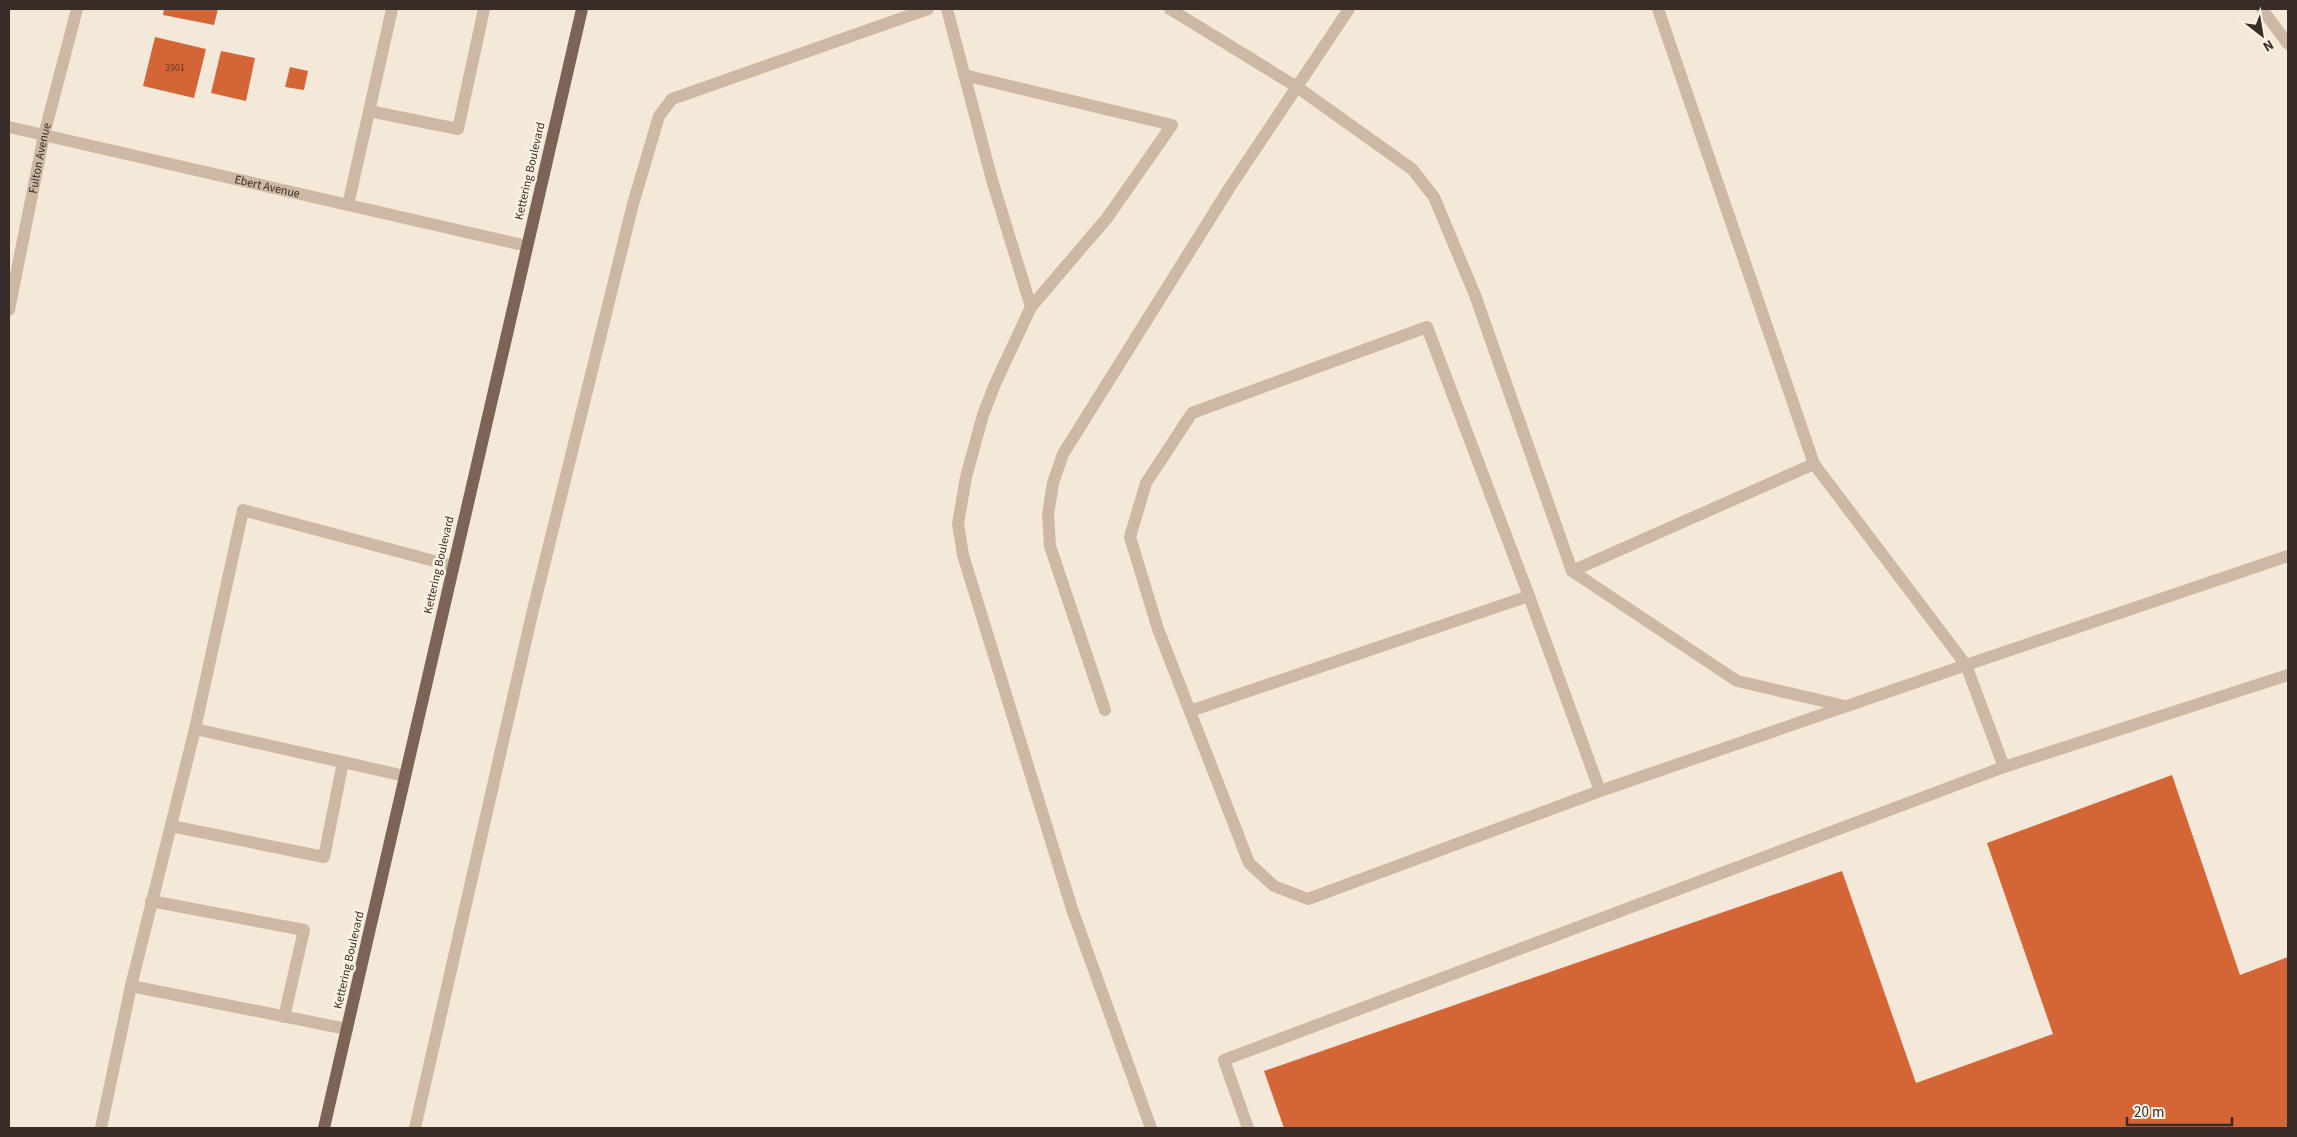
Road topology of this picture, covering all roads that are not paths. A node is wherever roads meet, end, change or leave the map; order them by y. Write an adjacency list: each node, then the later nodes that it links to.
1 (77, 9): 16 (street, Fulton Avenue)
2 (392, 9): 14 (street)
3 (484, 9): 14 (street)
4 (582, 9): 18 (main road, Kettering Boulevard)
5 (928, 9): 43 (street)
6 (947, 9): 12 (street)
7 (1170, 9): 13 (street)
8 (1349, 9): 13 (street)
9 (1658, 9): 21 (street)
10 (2262, 9): 11 (street)
11 (2288, 44)
12 (964, 75): 19 (street); 19 (street)
13 (1297, 87): 24 (street); 29 (street)
14 (369, 111): 17 (street)
15 (9, 127): 16 (street, Ebert Avenue)
16 (44, 135): 17 (street, Ebert Avenue); 20 (street, Fulton Avenue)
17 (348, 205): 18 (street, Ebert Avenue)
18 (527, 246): 23 (main road, Kettering Boulevard)
19 (1031, 307): 44 (street)
20 (9, 310)
21 (1814, 464): 24 (street); 26 (street)
22 (2288, 556): 26 (street)
23 (453, 566): 31 (street); 34 (main road, Kettering Boulevard)
24 (1572, 571): 28 (street)
25 (1529, 596): 30 (street); 30 (street); 35 (street)
26 (1966, 665): 28 (street); 33 (street)
27 (2288, 675): 33 (street)
28 (1845, 706): 35 (street)
29 (1104, 710)
30 (1190, 711): 35 (street)
31 (195, 729): 32 (street); 36 (street)
32 (344, 762): 34 (street); 36 (street)
33 (2004, 767): 45 (street)
34 (405, 776): 40 (main road, Kettering Boulevard)
35 (1600, 791)
36 (171, 826): 37 (street)
37 (151, 901): 38 (street); 39 (street)
38 (131, 986): 39 (street); 41 (street)
39 (284, 1017): 40 (street)
40 (347, 1029): 42 (main road, Kettering Boulevard)
41 (101, 1128)
42 (324, 1128)
43 (415, 1128)
44 (1151, 1128)
45 (1248, 1128)

